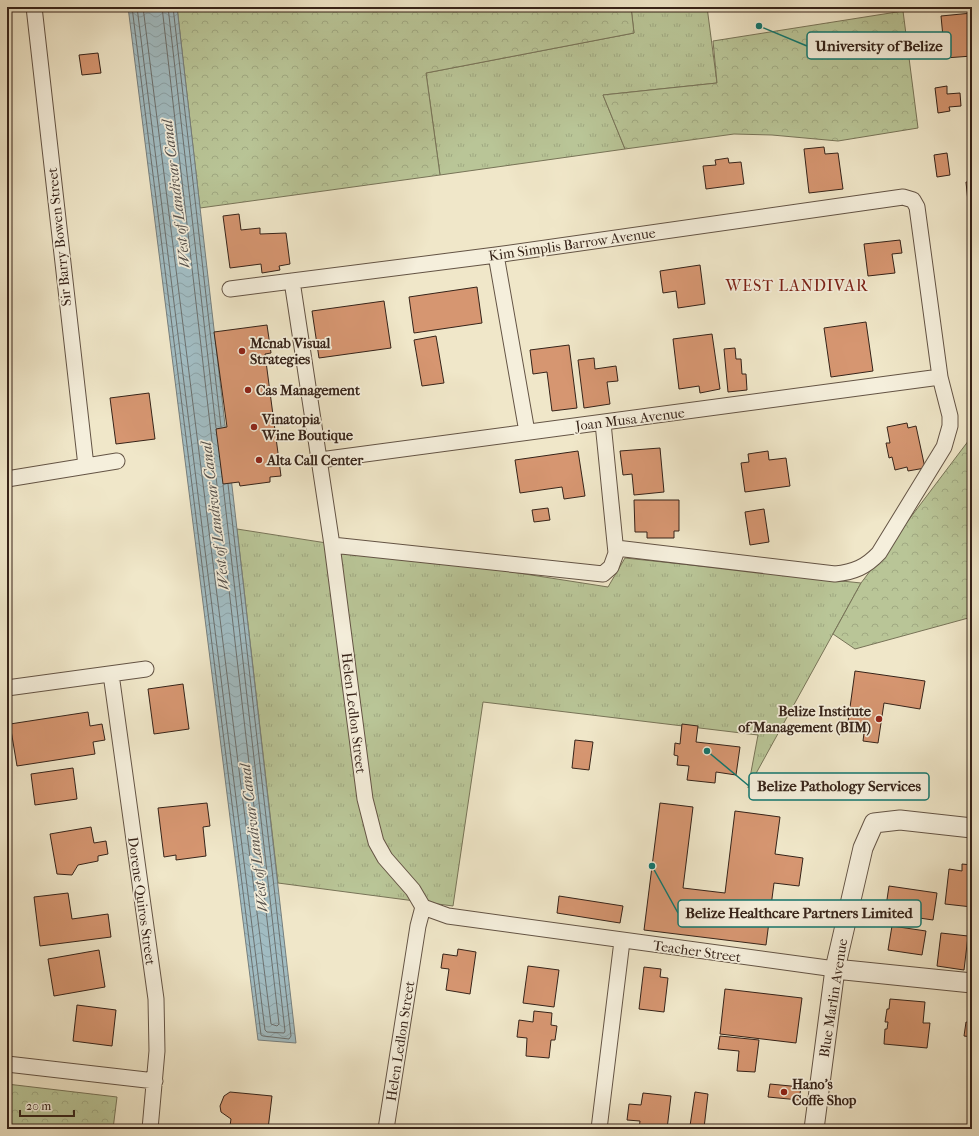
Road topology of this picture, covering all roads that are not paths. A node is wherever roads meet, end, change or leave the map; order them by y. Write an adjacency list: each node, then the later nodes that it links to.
1 (34, 7): 10 (street, Sir Barry Bowen Street)
2 (496, 255): 3 (street, Kim Simplis Barrow Avenue); 5 (street, Kim Simplis Barrow Avenue); 7 (street)
3 (292, 281): 4 (street, Kim Simplis Barrow Avenue); 8 (street, Helen Ledlon Street)
4 (230, 289)
5 (940, 377): 6 (street, Joan Musa Avenue); 13 (street)
6 (603, 423): 7 (street, Joan Musa Avenue); 13 (street)
7 (527, 432): 8 (street, Joan Musa Avenue)
8 (320, 460): 12 (street, Helen Ledlon Street)
9 (117, 461): 10 (street)
10 (86, 466): 11 (street)
11 (7, 479)
12 (332, 545): 13 (street); 18 (street, Helen Ledlon Street)
13 (616, 548)
14 (146, 669): 15 (street)
15 (111, 674): 16 (street); 23 (street, Dorene Quiros Street)
16 (7, 688)
17 (972, 828): 20 (street, Blue Marlin Avenue)
18 (423, 907): 19 (street, Teacher Street); 25 (street, Helen Ledlon Street)
19 (622, 941): 20 (street, Teacher Street); 26 (street)
20 (835, 970): 21 (street, Teacher Street); 27 (street, Blue Marlin Avenue)
21 (972, 983)
22 (7, 1064): 23 (street)
23 (155, 1081): 24 (street, Dorene Quiros Street)
24 (150, 1129)
25 (386, 1129)
26 (599, 1129)
27 (814, 1129)

